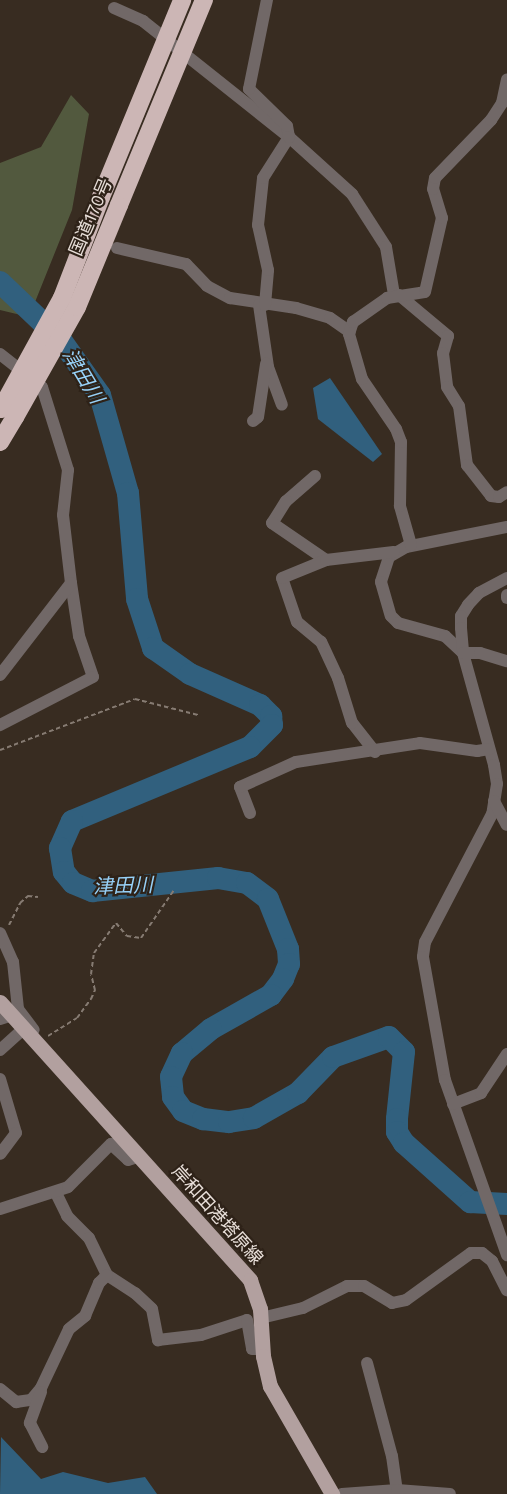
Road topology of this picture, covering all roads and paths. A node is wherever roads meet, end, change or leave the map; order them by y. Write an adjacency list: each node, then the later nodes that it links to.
1 (182, 0): 5 (highway, 国道170号)
2 (204, 0): 6 (highway, 国道170号)
3 (267, 0): 8 (street)
4 (114, 8): 5 (street)
5 (163, 39): 6 (street); 16 (highway, 国道170号, bridge)
6 (180, 52): 8 (street); 16 (highway, 国道170号, bridge)
7 (507, 80): 10 (street)
8 (289, 137): 10 (street); 11 (street)
9 (117, 248): 11 (street)
10 (396, 295): 12 (street); 20 (street)
11 (262, 305): 12 (street); 14 (street)
12 (350, 332): 22 (street)
13 (0, 354): 26 (street)
14 (266, 360): 15 (street); 17 (street)
15 (282, 405)
16 (5, 412): 18 (highway, 国道170号)
17 (253, 421)
18 (0, 442)
19 (315, 476): 24 (street)
20 (507, 492)
21 (507, 527): 22 (street)
22 (411, 545): 23 (street)
23 (394, 552): 24 (street); 27 (street)
24 (326, 560): 34 (street)
25 (507, 578): 27 (street)
26 (71, 583): 29 (street); 31 (street)
27 (463, 653): 28 (street); 32 (street)
28 (507, 661)
29 (0, 675)
30 (198, 715): 33 (path)
31 (0, 725)
32 (489, 748): 34 (street); 35 (street)
33 (0, 750)
34 (375, 752): 38 (street)
35 (494, 765): 36 (street); 37 (street)
36 (507, 767)
37 (494, 801): 39 (street); 50 (street)
38 (250, 813)
39 (507, 825)
40 (174, 890): 46 (path)
41 (38, 897): 42 (path)
42 (0, 934): 46 (street)
43 (0, 1002): 44 (main road, 岸和田港塔原線)
44 (6, 1017): 45 (main road, 岸和田港塔原線)
45 (24, 1029): 46 (main road, 岸和田港塔原線); 47 (street)
46 (39, 1045): 52 (main road, 岸和田港塔原線)
47 (0, 1050)
48 (507, 1054): 50 (street)
49 (0, 1079): 51 (street)
50 (453, 1104): 55 (street)
51 (0, 1155)
52 (137, 1157): 53 (street); 58 (main road, 岸和田港塔原線)
53 (56, 1193): 54 (street); 56 (street)
54 (0, 1209)
55 (507, 1255)
56 (107, 1275): 59 (street); 61 (street)
57 (507, 1290): 58 (street)
58 (261, 1318): 59 (main road, 岸和田港塔原線)
59 (263, 1349): 65 (main road, 岸和田港塔原線)
60 (367, 1363): 64 (street)
61 (41, 1388): 62 (street); 63 (street)
62 (0, 1389)
63 (42, 1447)
64 (397, 1490): 66 (street); 67 (street)
65 (332, 1494)
66 (342, 1494)
67 (450, 1494)

